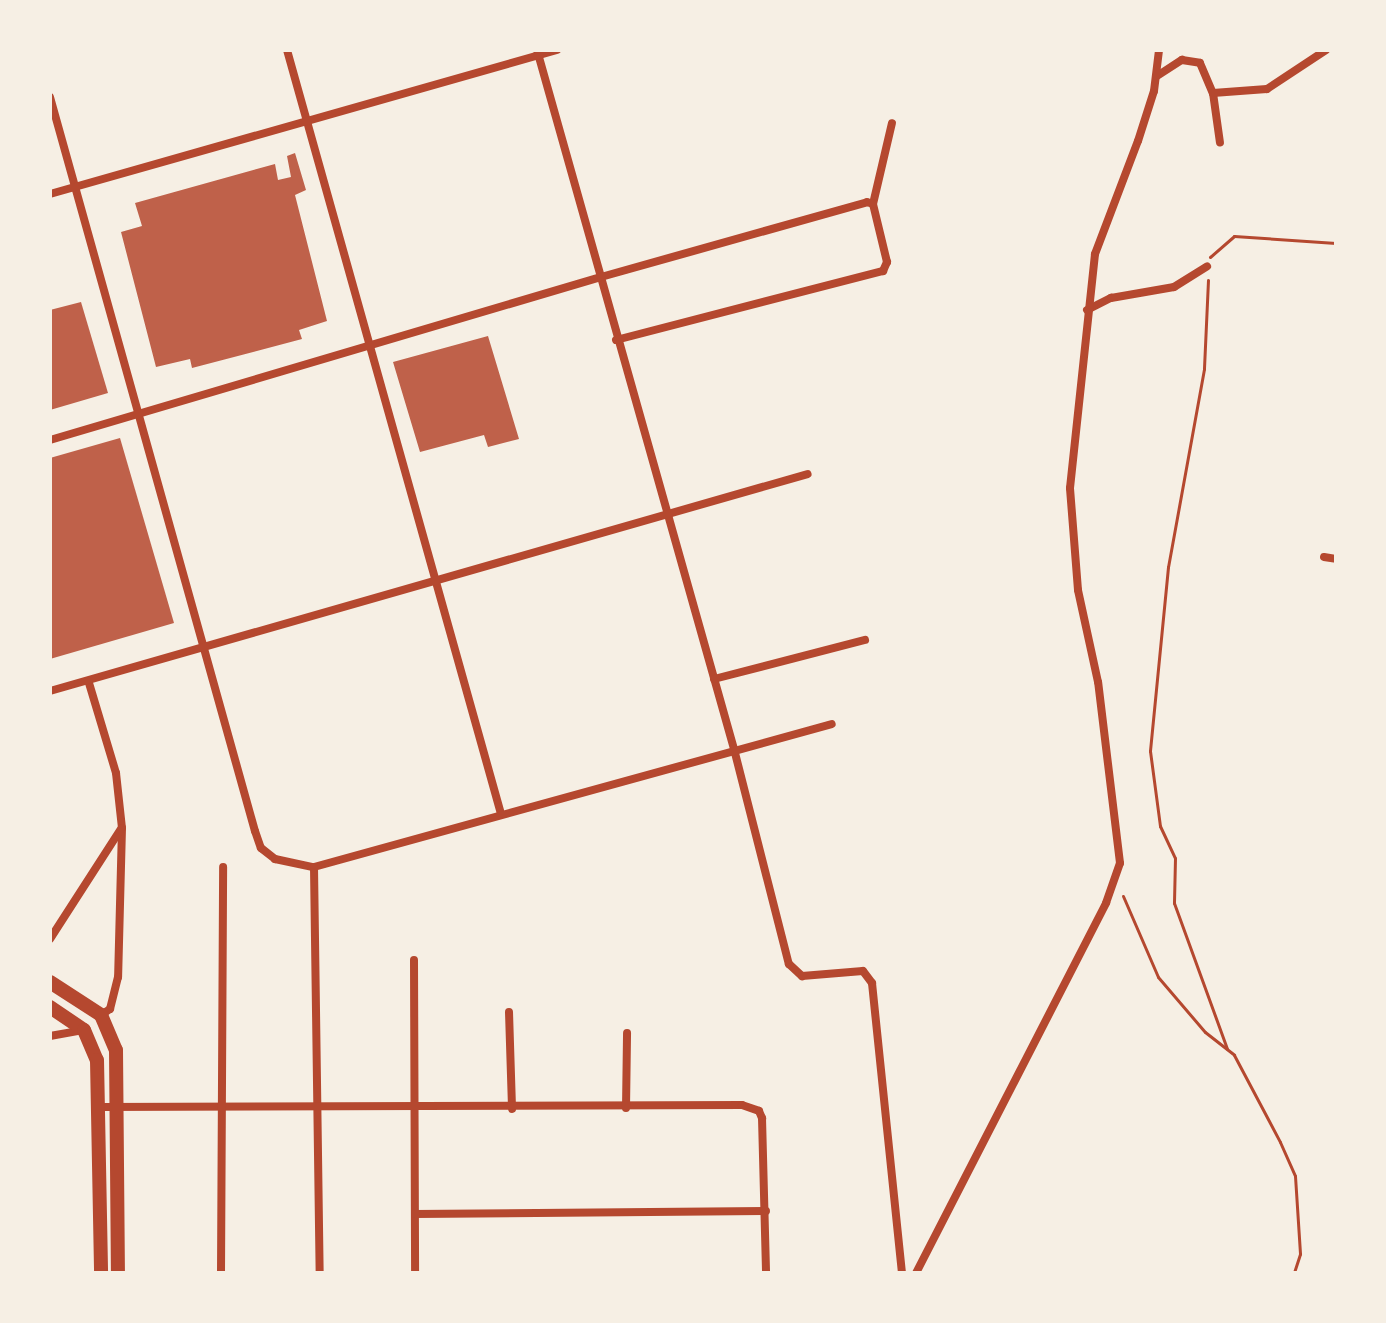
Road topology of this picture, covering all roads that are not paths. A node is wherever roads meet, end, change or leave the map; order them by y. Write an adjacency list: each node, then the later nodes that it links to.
1 (287, 50): 9 (street)
2 (557, 50): 5 (street)
3 (1159, 50): 6 (street)
4 (1326, 50): 7 (street)
5 (538, 52): 9 (street); 16 (street)
6 (1157, 76): 7 (street); 17 (street)
7 (1213, 93): 11 (street)
8 (50, 97): 12 (street)
9 (308, 122): 12 (street); 19 (street)
10 (892, 123): 14 (street)
11 (1220, 143)
12 (77, 186): 13 (street); 20 (street)
13 (50, 194)
14 (873, 204): 16 (street); 18 (street)
15 (1207, 266): 17 (street)
16 (601, 277): 18 (street); 19 (street)
17 (1087, 310): 65 (street)
18 (616, 340): 23 (street)
19 (372, 347): 20 (street); 26 (street)
20 (139, 411): 21 (street); 28 (street)
21 (50, 440)
22 (808, 474): 23 (street)
23 (669, 515): 26 (street); 29 (street)
24 (1324, 557): 25 (street)
25 (1336, 559)
26 (438, 581): 28 (street); 34 (street)
27 (865, 640): 29 (street)
28 (205, 651): 30 (street); 37 (street)
29 (714, 679): 33 (street)
30 (89, 683): 31 (street); 35 (street)
31 (50, 691)
32 (832, 724): 33 (street)
33 (734, 749): 34 (street); 64 (street)
34 (501, 814): 37 (street)
35 (122, 828): 38 (street); 43 (street)
36 (223, 867): 53 (street)
37 (314, 867): 50 (street)
38 (50, 939)
39 (414, 960): 51 (street)
40 (50, 982): 43 (main road)
41 (50, 1007): 44 (main road)
42 (509, 1012): 52 (street)
43 (101, 1015): 48 (main road)
44 (84, 1030): 46 (street); 47 (main road)
45 (627, 1033): 49 (street)
46 (50, 1036)
47 (101, 1107): 48 (street); 56 (main road)
48 (119, 1108): 53 (street); 57 (main road)
49 (626, 1108): 52 (street); 54 (street)
50 (319, 1109): 51 (street); 53 (street); 61 (street)
51 (414, 1109): 52 (street); 55 (street)
52 (512, 1109)
53 (221, 1110): 60 (street)
54 (766, 1211): 55 (street); 63 (street)
55 (415, 1214): 62 (street)
56 (101, 1249): 57 (main road); 58 (main road)
57 (118, 1249): 59 (main road)
58 (101, 1273)
59 (118, 1273)
60 (221, 1273)
61 (320, 1273)
62 (415, 1273)
63 (766, 1273)
64 (902, 1273)
65 (916, 1273)

